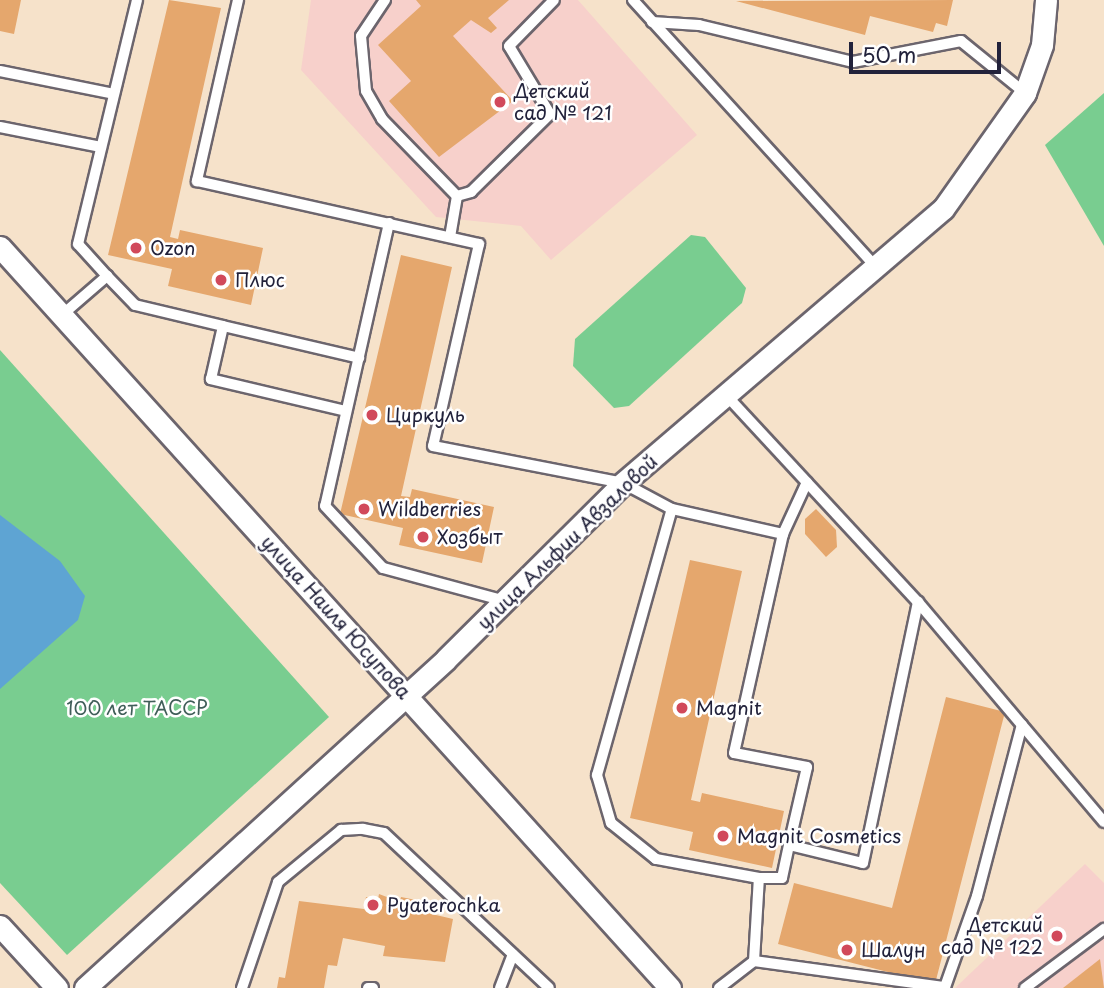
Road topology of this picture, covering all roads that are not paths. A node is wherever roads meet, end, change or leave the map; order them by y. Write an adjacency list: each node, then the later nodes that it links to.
1 (137, 0): 10 (lane)
2 (237, 0): 14 (lane)
3 (384, 0): 13 (lane)
4 (554, 0): 13 (lane)
5 (633, 0): 7 (lane)
6 (1046, 0): 9 (street, улица Альфии Авзаловой)
7 (652, 22): 9 (lane); 17 (lane)
8 (0, 72): 10 (lane)
9 (1025, 93): 17 (street, улица Альфии Авзаловой)
10 (114, 94): 12 (lane)
11 (0, 127): 12 (lane)
12 (101, 147): 18 (lane)
13 (457, 196): 15 (lane)
14 (389, 223): 15 (lane); 21 (lane)
15 (450, 237): 25 (lane)
16 (0, 247): 19 (street, улица Наиля Юсупова)
17 (877, 268): 22 (street, улица Альфии Авзаловой)
18 (107, 276): 19 (lane); 20 (lane)
19 (62, 315): 30 (street, улица Наиля Юсупова)
20 (223, 326): 21 (lane); 23 (lane)
21 (359, 358): 23 (lane)
22 (727, 396): 24 (lane); 25 (street, улица Альфии Авзаловой)
23 (346, 411): 28 (lane)
24 (807, 482): 27 (lane); 29 (lane)
25 (623, 483): 26 (lane); 28 (street, улица Альфии Авзаловой)
26 (672, 509): 27 (lane); 34 (lane)
27 (783, 534): 33 (lane)
28 (505, 601): 30 (street, улица Альфии Авзаловой)
29 (918, 602): 31 (lane); 33 (lane)
30 (406, 695): 40 (street, улица Альфии Авзаловой); 44 (street, улица Наиля Юсупова)
31 (1022, 725): 32 (lane); 38 (lane)
32 (1104, 822)
33 (789, 845): 34 (lane)
34 (759, 878): 38 (lane)
35 (0, 926): 39 (street)
36 (1104, 929): 46 (lane)
37 (513, 954): 41 (lane); 42 (lane); 43 (lane)
38 (754, 961): 45 (lane)
39 (57, 988)
40 (85, 988)
41 (242, 988)
42 (500, 988)
43 (549, 988)
44 (670, 988)
45 (719, 988)
46 (1025, 988)

